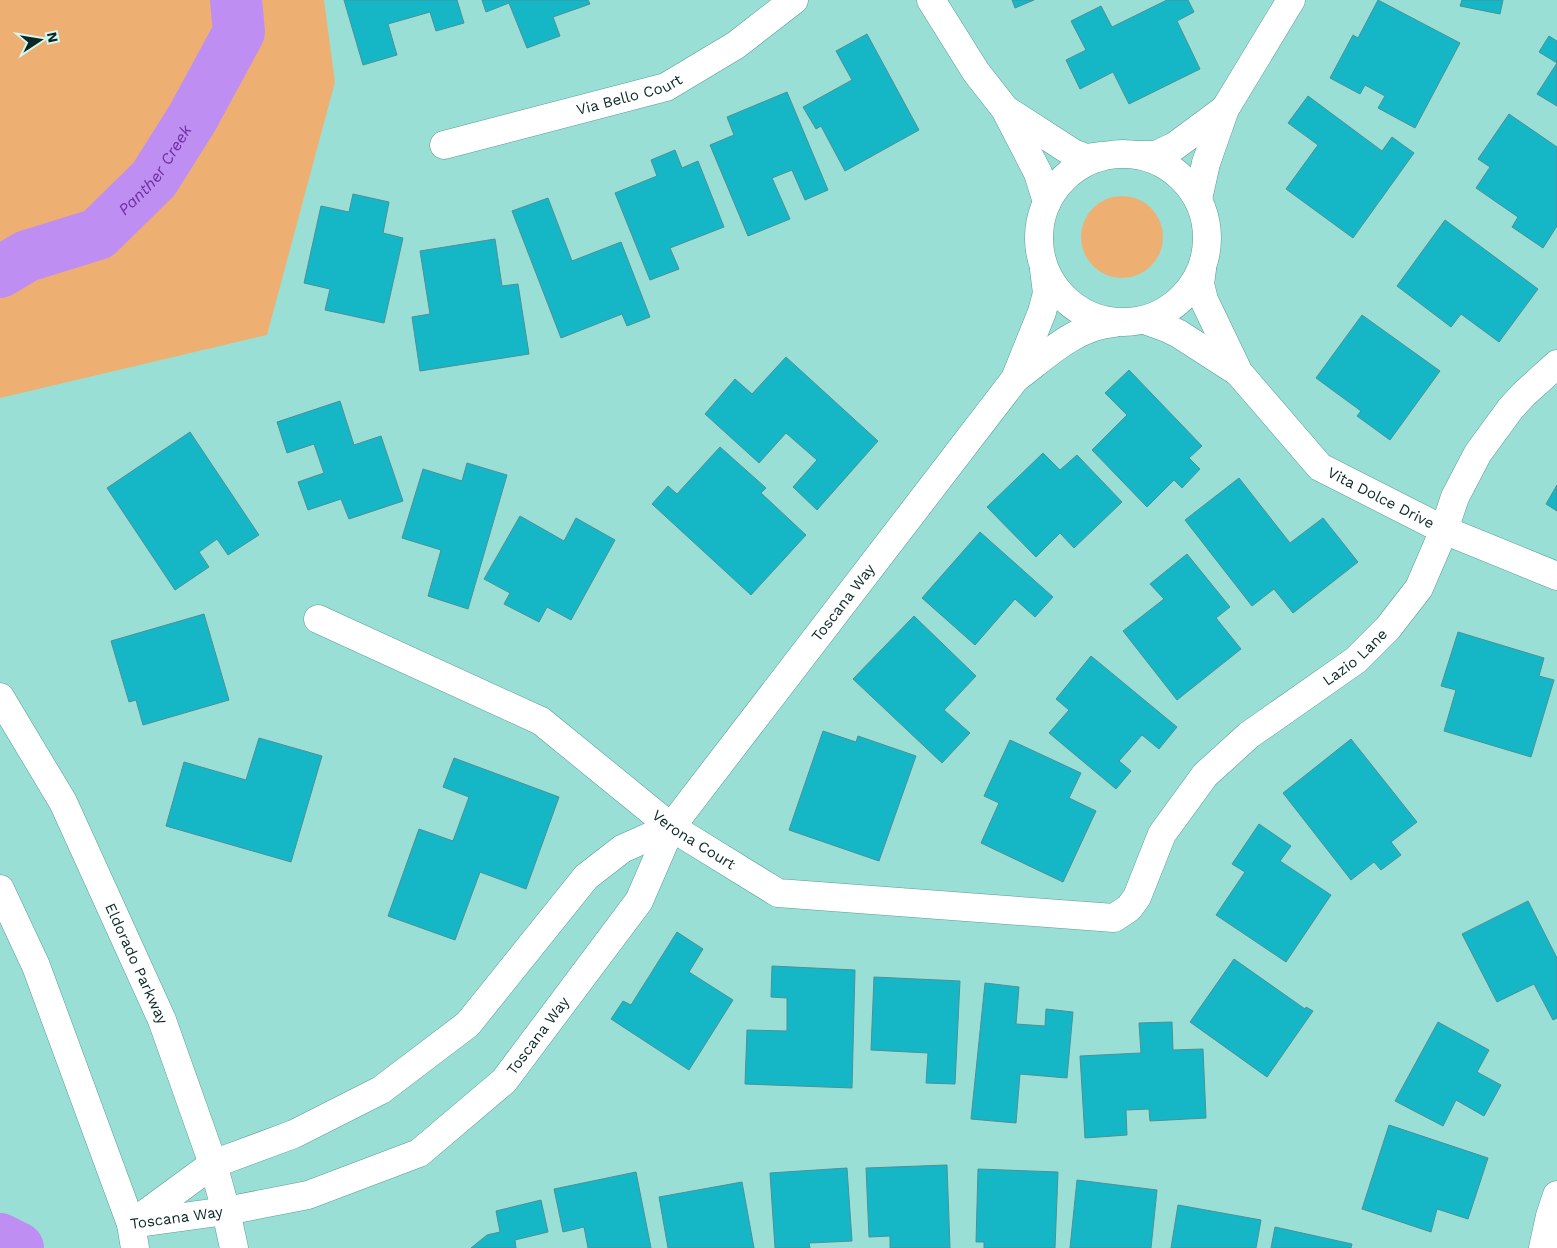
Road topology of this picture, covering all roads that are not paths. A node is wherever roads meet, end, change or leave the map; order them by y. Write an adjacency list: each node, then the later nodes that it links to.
1 (794, 0): 6 (street, Via Bello Court)
2 (931, 0): 4 (street)
3 (1291, 0): 5 (street)
4 (1005, 109): 8 (street); 10 (street)
5 (1225, 109): 7 (street); 9 (street)
6 (444, 145)
7 (1140, 155): 8 (street); 9 (street)
8 (1100, 156): 10 (street)
9 (1198, 200): 12 (street)
10 (1047, 202): 11 (street)
11 (1044, 269): 14 (street); 17 (street, Toscana Way)
12 (1202, 269): 13 (street); 16 (street, Vita Dolce Drive)
13 (1146, 320): 14 (street); 16 (street, Vita Dolce Drive)
14 (1117, 323): 17 (street, Toscana Way)
15 (1557, 364): 18 (street, Lazio Lane)
16 (1239, 373): 18 (street, Vita Dolce Drive)
17 (1014, 379): 22 (street, Toscana Way)
18 (1444, 530): 19 (street, Vita Dolce Drive); 24 (street, Lazio Lane)
19 (1557, 576)
20 (318, 619): 22 (street, Verona Court)
21 (0, 697): 25 (street, Eldorado Parkway)
22 (670, 827): 24 (street, Verona Court); 25 (street, Toscana Way); 27 (street, Toscana Way)
23 (0, 890): 28 (street)
24 (1114, 918)
25 (213, 1164): 27 (street, Eldorado Parkway); 28 (street, Toscana Way)
26 (1557, 1195): 30 (street)
27 (226, 1211): 28 (street, Toscana Way); 29 (street, Eldorado Parkway)
28 (133, 1236)
29 (234, 1248)
30 (1543, 1248)

